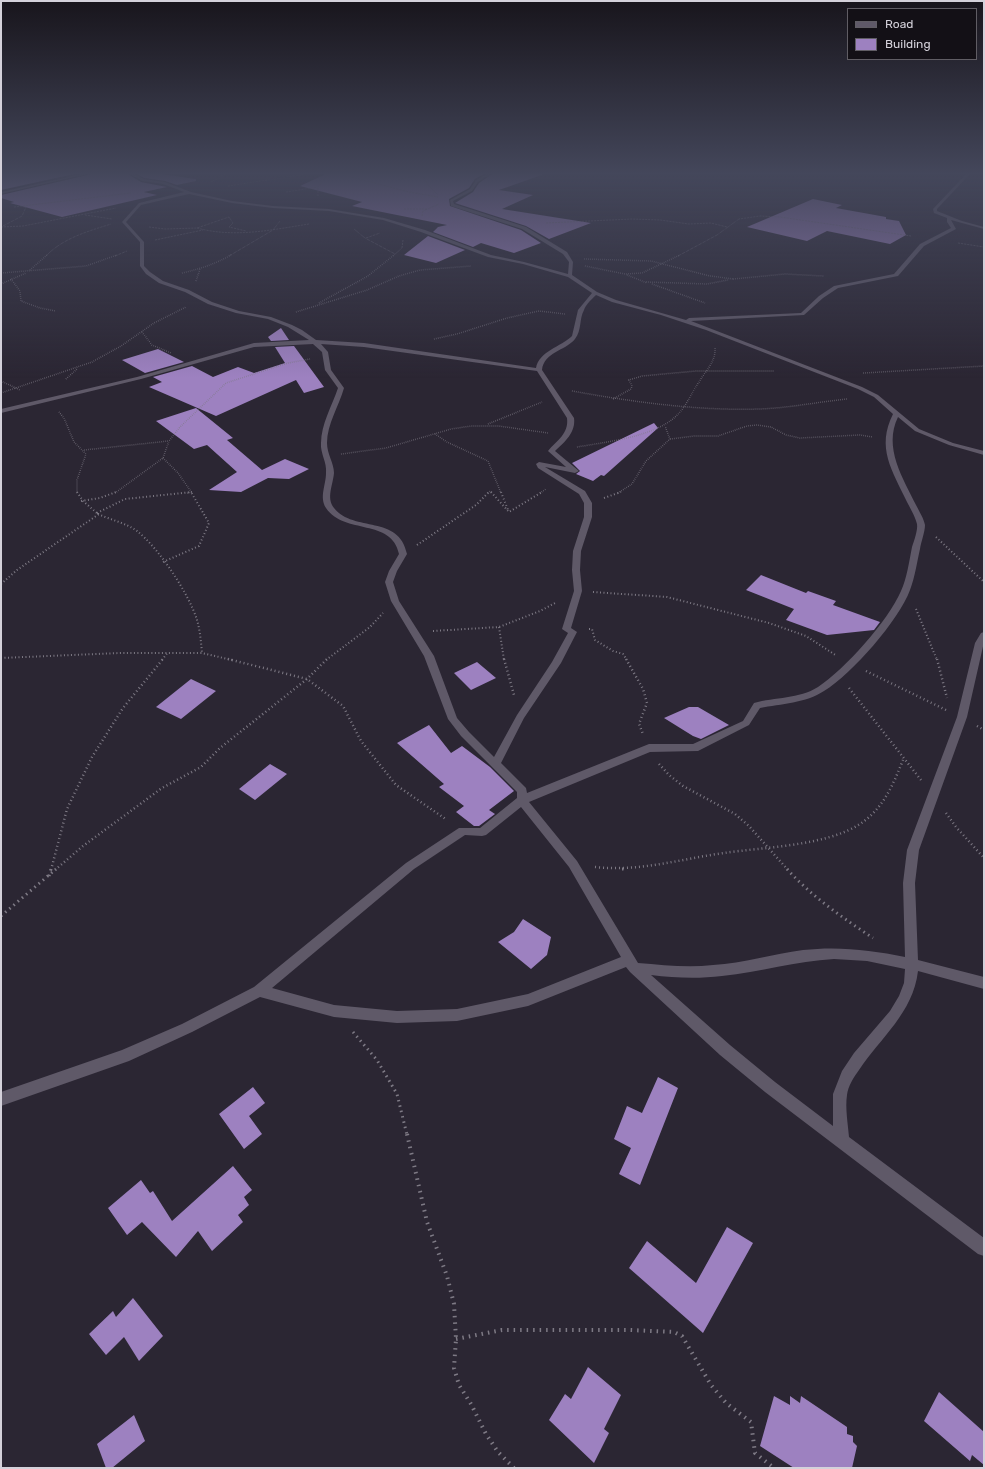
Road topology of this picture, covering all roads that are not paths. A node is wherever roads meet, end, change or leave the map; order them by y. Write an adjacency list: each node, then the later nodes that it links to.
1 (140, 241): 8 (street)
2 (448, 241): 5 (street)
3 (545, 241): 5 (street)
4 (930, 241): 7 (street)
5 (570, 276): 6 (street)
6 (595, 293): 7 (street); 9 (street)
7 (683, 320): 11 (street)
8 (315, 342): 9 (street); 10 (street); 14 (street)
9 (539, 370): 14 (street)
10 (1, 411)
11 (897, 413): 12 (street); 15 (street)
12 (984, 453)
13 (984, 635): 17 (street)
14 (495, 764): 15 (street)
15 (522, 800): 16 (street); 19 (street)
16 (631, 964): 17 (street); 19 (street); 21 (street)
17 (912, 965): 18 (street); 21 (street)
18 (984, 983)
19 (259, 991): 20 (street)
20 (1, 1100)
21 (842, 1140): 22 (street)
22 (984, 1248)

